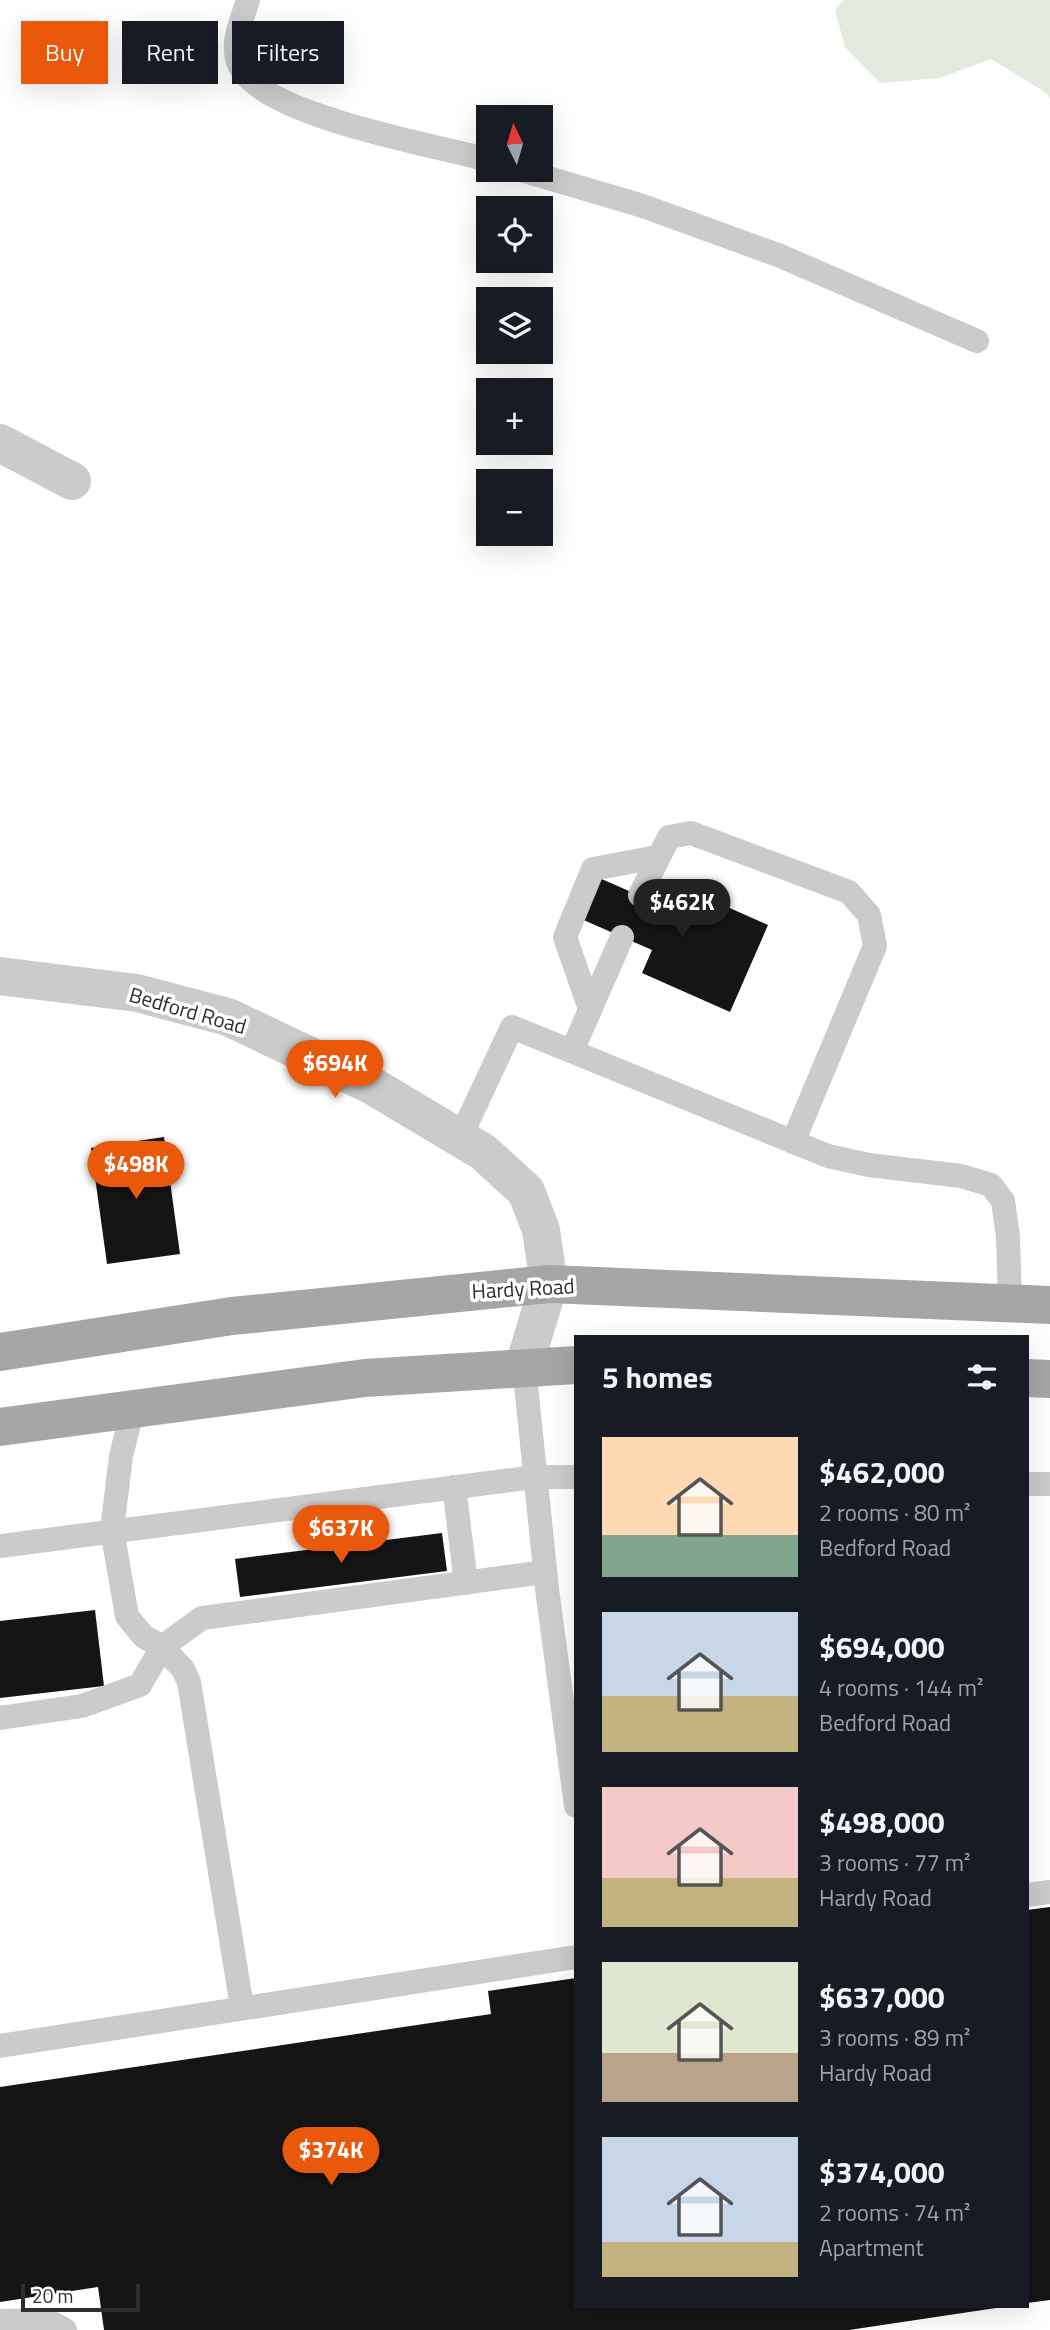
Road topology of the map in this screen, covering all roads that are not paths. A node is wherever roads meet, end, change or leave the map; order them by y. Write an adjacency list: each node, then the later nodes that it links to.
1 (248, 0): 2 (lane)
2 (476, 157)
3 (553, 179): 4 (lane)
4 (977, 341)
5 (0, 443): 6 (street)
6 (72, 481)
7 (657, 857): 8 (lane); 11 (lane); 14 (lane)
8 (640, 895)
9 (622, 937): 11 (lane)
10 (0, 976): 13 (street, Bedford Road)
11 (590, 1009): 12 (lane)
12 (572, 1051): 13 (lane); 14 (lane)
13 (460, 1138): 15 (street, Bedford Road)
14 (793, 1142): 16 (lane)
15 (549, 1284): 16 (main road, Hardy Road); 18 (main road, Hardy Road); 20 (street, Bedford Road)
16 (1010, 1304): 17 (main road, Hardy Road)
17 (1050, 1306)
18 (0, 1352)
19 (574, 1365): 20 (main road)
20 (524, 1366): 23 (main road); 25 (lane)
21 (1029, 1378): 22 (main road)
22 (1050, 1379)
23 (133, 1408): 24 (main road); 30 (lane)
24 (0, 1427)
25 (535, 1477): 26 (lane); 29 (lane); 32 (lane)
26 (574, 1477)
27 (1029, 1484): 28 (lane)
28 (1050, 1484)
29 (454, 1487): 30 (lane); 33 (lane)
30 (112, 1530): 31 (lane); 34 (lane)
31 (0, 1546)
32 (545, 1572): 33 (lane); 36 (lane)
33 (466, 1583): 34 (lane)
34 (162, 1647): 35 (lane); 40 (lane)
35 (0, 1718)
36 (574, 1791)
37 (1050, 1892): 38 (lane)
38 (1029, 1895)
39 (574, 1957): 40 (lane)
40 (242, 2007): 41 (lane)
41 (0, 2046)
42 (0, 2321): 43 (lane)
43 (65, 2330)

